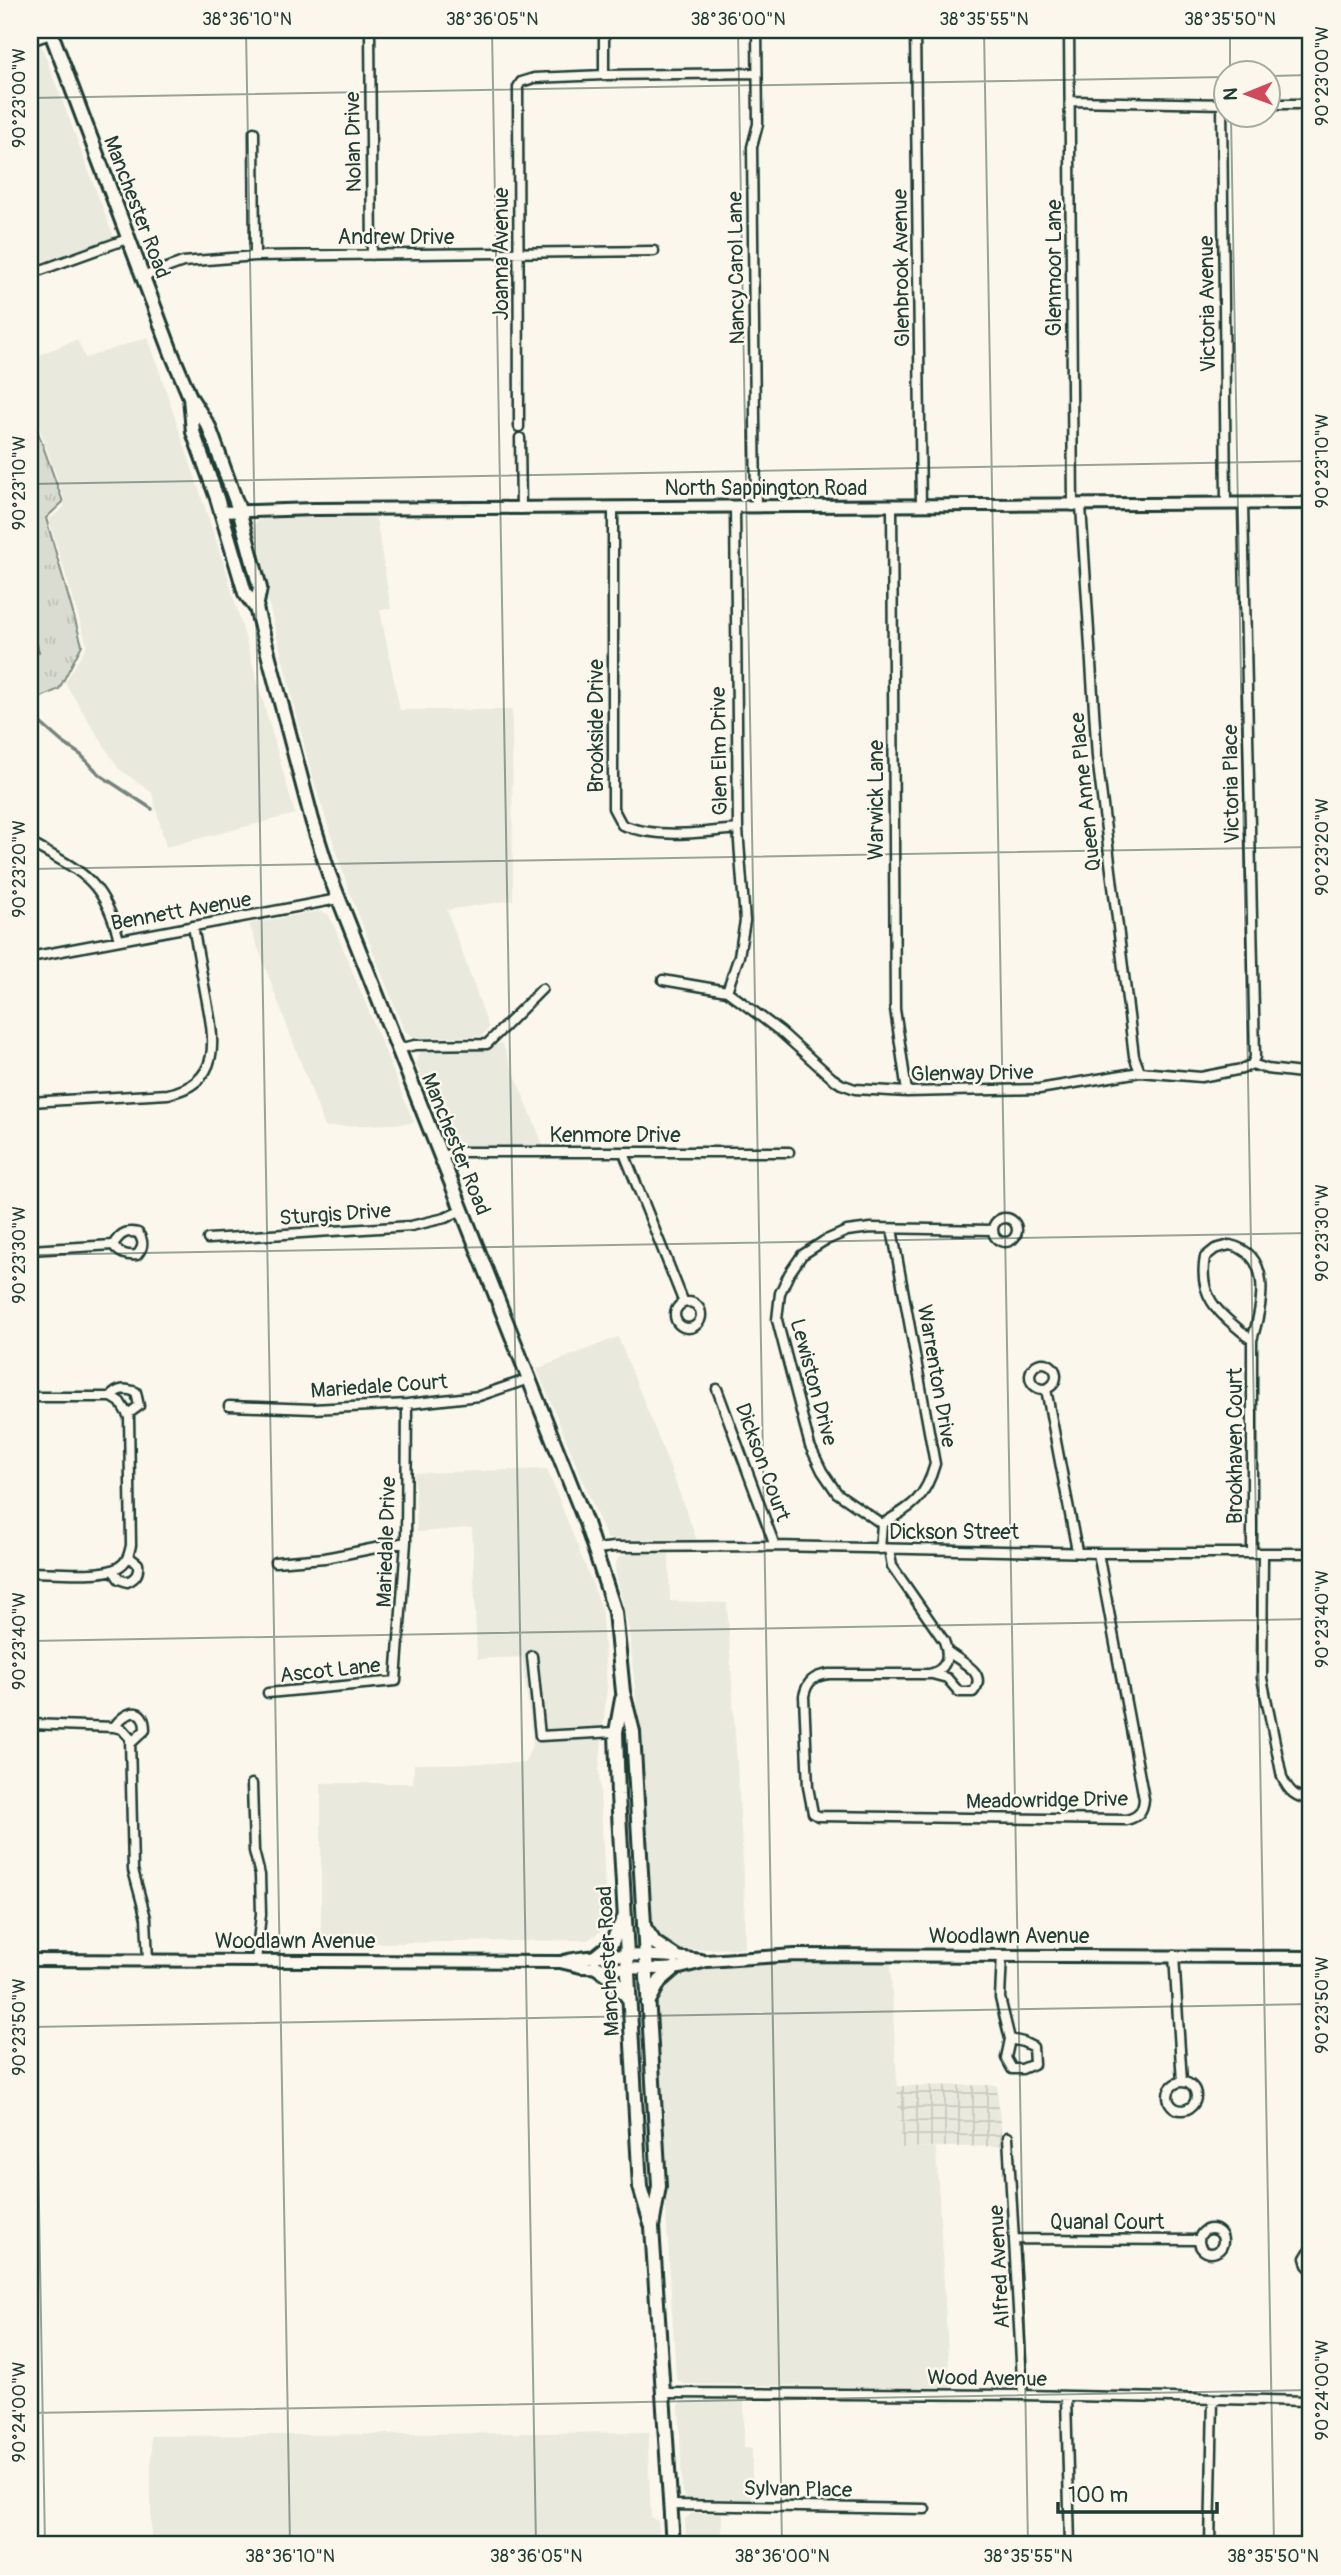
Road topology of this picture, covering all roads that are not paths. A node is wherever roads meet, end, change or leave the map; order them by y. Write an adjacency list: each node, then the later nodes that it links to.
1 (370, 30): 19 (street, Nolan Drive)
2 (604, 30): 9 (street)
3 (757, 30): 8 (street, Nancy Carol Lane)
4 (915, 30): 30 (street, Glenbrook Avenue)
5 (1069, 30): 10 (street, Glenmoor Lane)
6 (51, 32): 7 (street); 16 (main road, Manchester Road)
7 (30, 41)
8 (757, 73): 9 (street); 33 (street, Nancy Carol Lane)
9 (604, 75): 18 (street, Joanna Avenue)
10 (1070, 101): 11 (street); 31 (street, Glenmoor Lane)
11 (1212, 104)
12 (1282, 104): 13 (street)
13 (1311, 104)
14 (1224, 130): 27 (street, Victoria Avenue)
15 (254, 132): 20 (street)
16 (127, 239): 21 (street); 22 (main road, Manchester Road)
17 (654, 251): 18 (street, Andrew Drive)
18 (519, 254): 19 (street, Andrew Drive); 24 (street, Joanna Avenue)
19 (372, 255): 20 (street, Andrew Drive)
20 (255, 256): 22 (street, Andrew Drive)
21 (30, 274)
22 (142, 277): 23 (main road, Manchester Road)
23 (190, 397): 36 (main road, Manchester Road); 37 (main road, Manchester Road)
24 (519, 427)
25 (520, 438): 35 (street)
26 (1311, 503): 28 (street, North Sappington Road)
27 (1226, 504): 28 (street, North Sappington Road); 31 (street, North Sappington Road)
28 (1243, 504): 49 (street, Victoria Place)
29 (892, 506): 30 (street, North Sappington Road); 33 (street, North Sappington Road); 52 (street, Warwick Lane)
30 (921, 506): 31 (street, North Sappington Road)
31 (1077, 506): 50 (street, Queen Anne Place)
32 (735, 507): 33 (street, North Sappington Road); 34 (street, North Sappington Road); 39 (street, Glen Elm Drive)
33 (756, 507)
34 (613, 508): 35 (street, North Sappington Road); 39 (street, Brookside Drive)
35 (521, 509): 36 (street, North Sappington Road)
36 (239, 510): 37 (street, North Sappington Road); 38 (main road, Manchester Road)
37 (221, 512): 38 (main road, Manchester Road)
38 (256, 608): 41 (main road, Manchester Road)
39 (737, 829): 47 (street, Glen Elm Drive)
40 (30, 843): 43 (street)
41 (338, 900): 42 (street, Bennett Avenue); 48 (main road, Manchester Road)
42 (193, 926): 43 (street, Bennett Avenue); 53 (street)
43 (119, 940): 44 (street, Bennett Avenue)
44 (30, 957)
45 (663, 980): 47 (street, Glenway Drive)
46 (542, 989): 48 (street)
47 (727, 991): 52 (street, Glenway Drive)
48 (398, 1049): 56 (main road, Manchester Road)
49 (1252, 1064): 50 (street, Glenway Drive); 51 (street, Glenway Drive)
50 (1140, 1072): 52 (street, Glenway Drive)
51 (1311, 1074)
52 (907, 1092)
53 (30, 1102)
54 (789, 1152): 55 (street, Kenmore Drive)
55 (624, 1153): 56 (street, Kenmore Drive); 63 (street)
56 (440, 1156): 57 (main road, Manchester Road)
57 (462, 1210): 60 (street, Sturgis Drive); 65 (main road, Manchester Road)
58 (892, 1229): 59 (street, Lewiston Drive); 73 (street, Warrenton Drive); 73 (street, Lewiston Drive)
59 (992, 1230)
60 (208, 1240)
61 (113, 1245): 62 (street)
62 (30, 1250)
63 (684, 1303)
64 (1252, 1340): 64 (street, Brookhaven Court); 80 (street, Brookhaven Court)
65 (529, 1379): 70 (street, Mariedale Court); 76 (main road, Manchester Road)
66 (717, 1389): 75 (street, Dickson Court)
67 (1046, 1389): 78 (street)
68 (30, 1397): 69 (street)
69 (110, 1397): 72 (street); 72 (street)
70 (407, 1404): 71 (street, Mariedale Court); 74 (street, Mariedale Drive)
71 (229, 1406)
72 (128, 1414): 83 (street)
73 (882, 1524): 77 (street)
74 (406, 1542): 84 (street); 90 (street, Mariedale Drive)
75 (775, 1546): 76 (street, Dickson Street); 77 (street, Dickson Street)
76 (596, 1549): 91 (main road, Manchester Road)
77 (885, 1549): 78 (street, Dickson Street); 87 (street)
78 (1077, 1551): 79 (street, Dickson Street)
79 (1098, 1552): 80 (street, Dickson Street); 89 (street, Meadowridge Drive)
80 (1252, 1553): 82 (street, Dickson Street)
81 (1311, 1553): 82 (street, Dickson Street)
82 (1263, 1554): 98 (street)
83 (129, 1557): 85 (street); 85 (street)
84 (275, 1562)
85 (113, 1570): 86 (street)
86 (30, 1572)
87 (948, 1652): 89 (street); 89 (street)
88 (532, 1656): 95 (street)
89 (932, 1674)
90 (396, 1681): 92 (street, Ascot Lane)
91 (623, 1692): 95 (main road, Manchester Road); 100 (main road, Manchester Road)
92 (268, 1693)
93 (30, 1724): 94 (street)
94 (114, 1727): 96 (street); 96 (street)
95 (616, 1732): 99 (main road, Manchester Road)
96 (131, 1743): 105 (street)
97 (252, 1784): 106 (street)
98 (1311, 1800)
99 (625, 1915): 107 (main road); 108 (main road, Manchester Road)
100 (643, 1926): 109 (main road, Manchester Road); 110 (main road)
101 (1002, 1955): 102 (street, Woodlawn Avenue); 110 (street, Woodlawn Avenue); 113 (street)
102 (1174, 1955): 103 (street, Woodlawn Avenue); 114 (street)
103 (1311, 1957)
104 (30, 1960): 105 (street, Woodlawn Avenue)
105 (148, 1960): 106 (street, Woodlawn Avenue)
106 (256, 1961): 107 (street, Woodlawn Avenue)
107 (596, 1962): 108 (street, Woodlawn Avenue); 111 (main road)
108 (628, 1962): 109 (street, Woodlawn Avenue); 111 (main road, Manchester Road)
109 (645, 1963): 110 (street, Woodlawn Avenue); 112 (main road, Manchester Road)
110 (676, 1963): 112 (main road)
111 (630, 2002): 116 (main road, Manchester Road)
112 (648, 2003): 116 (main road, Manchester Road)
113 (1010, 2039)
114 (1182, 2082)
115 (1008, 2137): 117 (street, Alfred Avenue)
116 (652, 2227): 121 (main road, Manchester Road)
117 (1016, 2239): 118 (street, Quanal Court); 122 (street, Alfred Avenue)
118 (1199, 2241)
119 (1311, 2248): 120 (street)
120 (1311, 2269)
121 (662, 2393): 122 (street, Wood Avenue); 126 (main road, Manchester Road)
122 (1023, 2395): 123 (street, Wood Avenue)
123 (1066, 2397): 124 (street, Wood Avenue); 129 (street)
124 (1213, 2399): 125 (street, Wood Avenue); 130 (street)
125 (1311, 2401)
126 (670, 2505): 127 (street, Sylvan Place); 128 (main road, Manchester Road)
127 (925, 2509)
128 (673, 2545)
129 (1070, 2545)
130 (1210, 2545)

